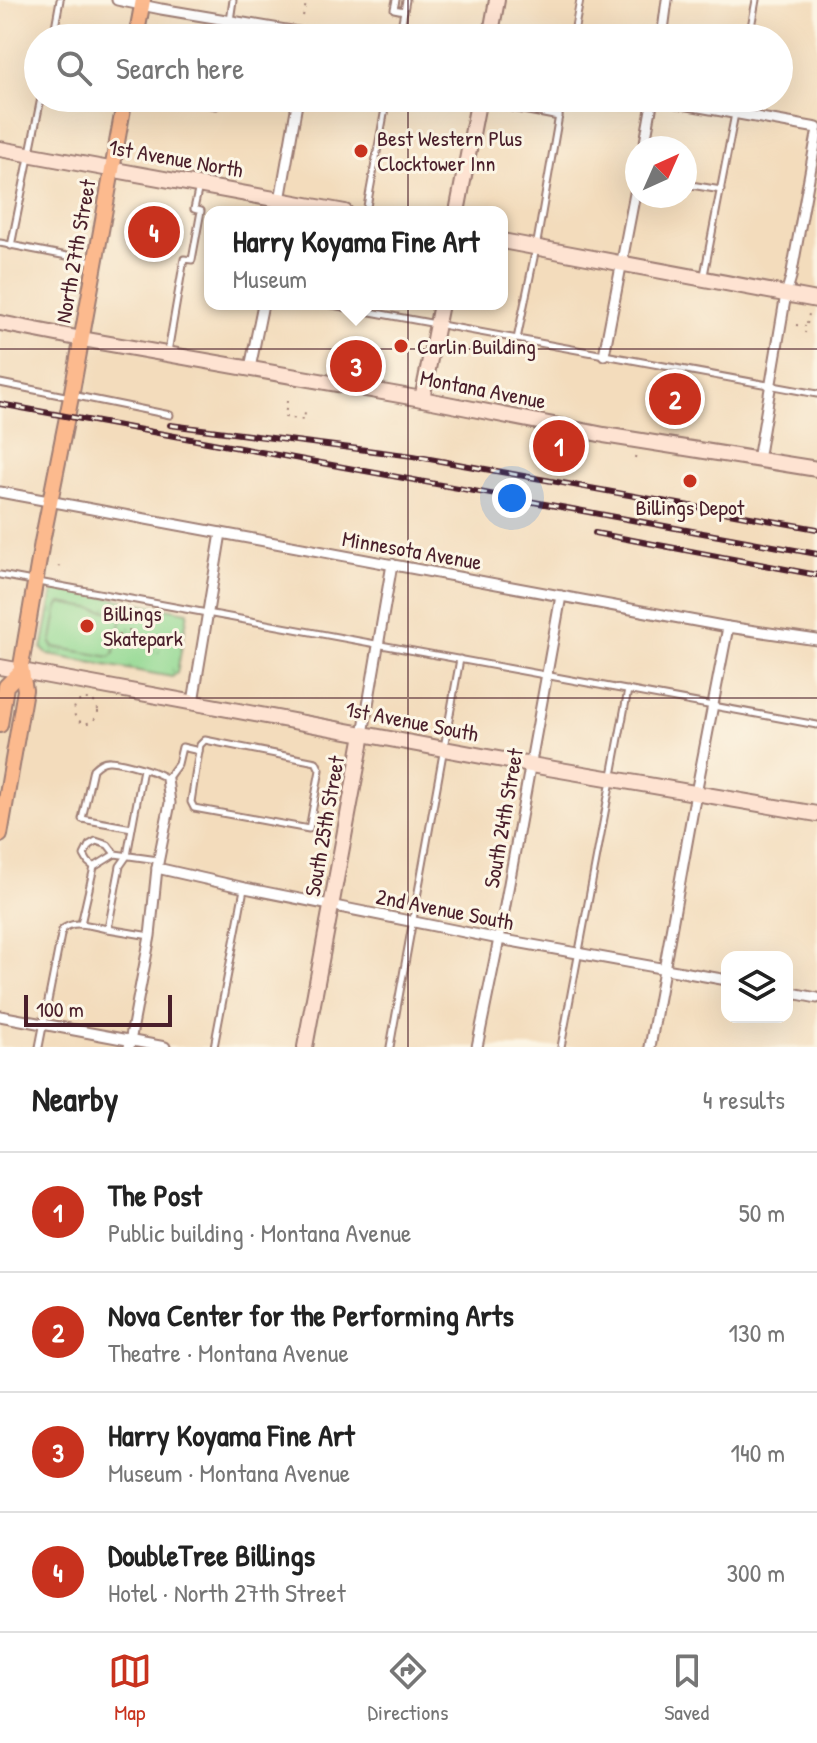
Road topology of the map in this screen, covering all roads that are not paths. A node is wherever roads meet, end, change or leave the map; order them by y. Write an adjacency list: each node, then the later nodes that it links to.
1 (60, 0): 13 (lane)
2 (117, 0): 10 (street)
3 (233, 0): 12 (lane)
4 (396, 0): 11 (lane)
5 (406, 0): 11 (lane)
6 (497, 0): 18 (main road)
7 (580, 0): 19 (lane)
8 (667, 0): 20 (street)
9 (756, 0): 21 (lane)
10 (142, 2): 12 (street); 14 (main road)
11 (404, 11): 17 (lane)
12 (232, 21): 15 (lane); 16 (street)
13 (56, 24)
14 (138, 24)
15 (232, 24)
16 (247, 24)
17 (402, 24)
18 (493, 24)
19 (576, 24)
20 (664, 24)
21 (752, 24)
22 (38, 112): 37 (lane)
23 (122, 112): 39 (main road, North 27th Street)
24 (296, 112): 43 (street)
25 (384, 112): 44 (lane)
26 (476, 112): 45 (main road)
27 (535, 112): 32 (lane)
28 (560, 112): 32 (lane)
29 (650, 112): 35 (street)
30 (729, 112): 31 (street)
31 (735, 113): 33 (street); 42 (lane)
32 (559, 117): 50 (lane)
33 (817, 128)
34 (817, 134): 38 (street)
35 (646, 136)
36 (0, 149): 37 (main road, 1st Avenue North)
37 (30, 154): 39 (main road, 1st Avenue North); 49 (lane)
38 (814, 161): 54 (street)
39 (112, 169): 40 (main road, 1st Avenue North); 51 (main road, North 27th Street)
40 (199, 185): 43 (main road, 1st Avenue North); 63 (lane)
41 (697, 186): 42 (lane)
42 (721, 190): 53 (lane)
43 (279, 206)
44 (367, 206)
45 (458, 206)
46 (632, 208): 52 (street)
47 (508, 242): 50 (main road)
48 (0, 243): 49 (lane)
49 (11, 246): 51 (lane)
50 (536, 248): 52 (main road); 62 (lane)
51 (95, 261): 61 (main road, North 27th Street)
52 (621, 264): 53 (main road); 64 (street)
53 (703, 280): 54 (main road)
54 (786, 294): 55 (main road); 67 (street)
55 (813, 307)
56 (262, 310): 65 (street)
57 (369, 310): 60 (lane)
58 (440, 310): 60 (main road)
59 (0, 323): 61 (main road, Montana Avenue)
60 (437, 324): 62 (lane); 69 (main road)
61 (82, 339): 63 (main road, Montana Avenue); 70 (main road, North 27th Street)
62 (517, 339): 64 (lane)
63 (168, 353): 65 (main road, Montana Avenue)
64 (604, 355): 67 (lane)
65 (250, 368): 69 (main road, Montana Avenue)
66 (0, 383): 70 (lane)
67 (772, 385): 68 (lane); 72 (street)
68 (817, 394)
69 (422, 399): 72 (main road, Montana Avenue)
70 (70, 401): 71 (lane); 75 (main road, North 27th Street)
71 (170, 415)
72 (758, 460): 73 (main road, Montana Avenue)
73 (817, 469)
74 (0, 492): 75 (street, Minnesota Avenue)
75 (50, 501): 76 (street, Minnesota Avenue); 79 (main road, North 27th Street)
76 (221, 533): 77 (street, Minnesota Avenue); 81 (street)
77 (392, 564): 80 (street, Minnesota Avenue); 84 (street, South 25th Street)
78 (0, 575): 79 (lane)
79 (36, 582): 81 (lane); 87 (main road, North 27th Street)
80 (561, 596): 82 (street, Minnesota Avenue); 88 (street, South 24th Street)
81 (209, 613): 84 (lane); 90 (street)
82 (728, 627): 83 (street, Minnesota Avenue); 91 (street)
83 (817, 640)
84 (379, 644): 85 (lane); 94 (street, South 25th Street)
85 (460, 659): 88 (lane); 95 (lane)
86 (0, 667): 87 (main road, 1st Avenue South)
87 (21, 671): 90 (main road, 1st Avenue South); 92 (main road); 104 (main road)
88 (547, 675): 89 (lane); 97 (street, South 24th Street)
89 (628, 690): 91 (lane); 100 (lane)
90 (193, 702): 94 (main road, 1st Avenue South)
91 (714, 706): 93 (lane); 101 (street)
92 (0, 725)
93 (817, 725)
94 (363, 734): 95 (main road, 1st Avenue South); 110 (main road, South 25th Street)
95 (444, 749): 97 (main road, 1st Avenue South); 111 (lane)
96 (199, 751): 96 (lane); 99 (lane)
97 (531, 765): 100 (main road, 1st Avenue South); 115 (street, South 24th Street)
98 (143, 769): 99 (lane); 103 (lane); 103 (lane)
99 (167, 779): 107 (street)
100 (611, 779): 101 (main road, 1st Avenue South); 116 (lane)
101 (696, 793): 102 (main road, 1st Avenue South); 117 (street)
102 (817, 814)
103 (132, 828): 106 (lane)
104 (0, 835)
105 (115, 854): 106 (lane); 108 (lane); 108 (lane)
106 (127, 856): 107 (lane); 113 (lane)
107 (158, 864): 109 (street, 2nd Avenue South); 114 (street)
108 (94, 867): 112 (lane)
109 (245, 888): 110 (street, 2nd Avenue South); 126 (lane)
110 (332, 904): 111 (street, 2nd Avenue South); 127 (main road, South 25th Street)
111 (413, 921): 115 (street, 2nd Avenue South); 128 (lane)
112 (81, 924): 113 (lane); 122 (lane)
113 (108, 929): 114 (lane)
114 (150, 936): 123 (street)
115 (499, 939): 116 (street, 2nd Avenue South); 129 (street, South 24th Street)
116 (579, 953): 117 (street, 2nd Avenue South); 130 (lane)
117 (665, 968): 118 (street, 2nd Avenue South); 131 (street)
118 (721, 979)
119 (793, 993): 120 (street)
120 (817, 998)
121 (0, 1016): 122 (street)
122 (43, 1024): 123 (street); 124 (lane)
123 (130, 1044): 125 (street)
124 (39, 1047)
125 (165, 1047)
126 (214, 1047)
127 (305, 1047)
128 (390, 1047)
129 (477, 1047)
130 (561, 1047)
131 (650, 1047)

